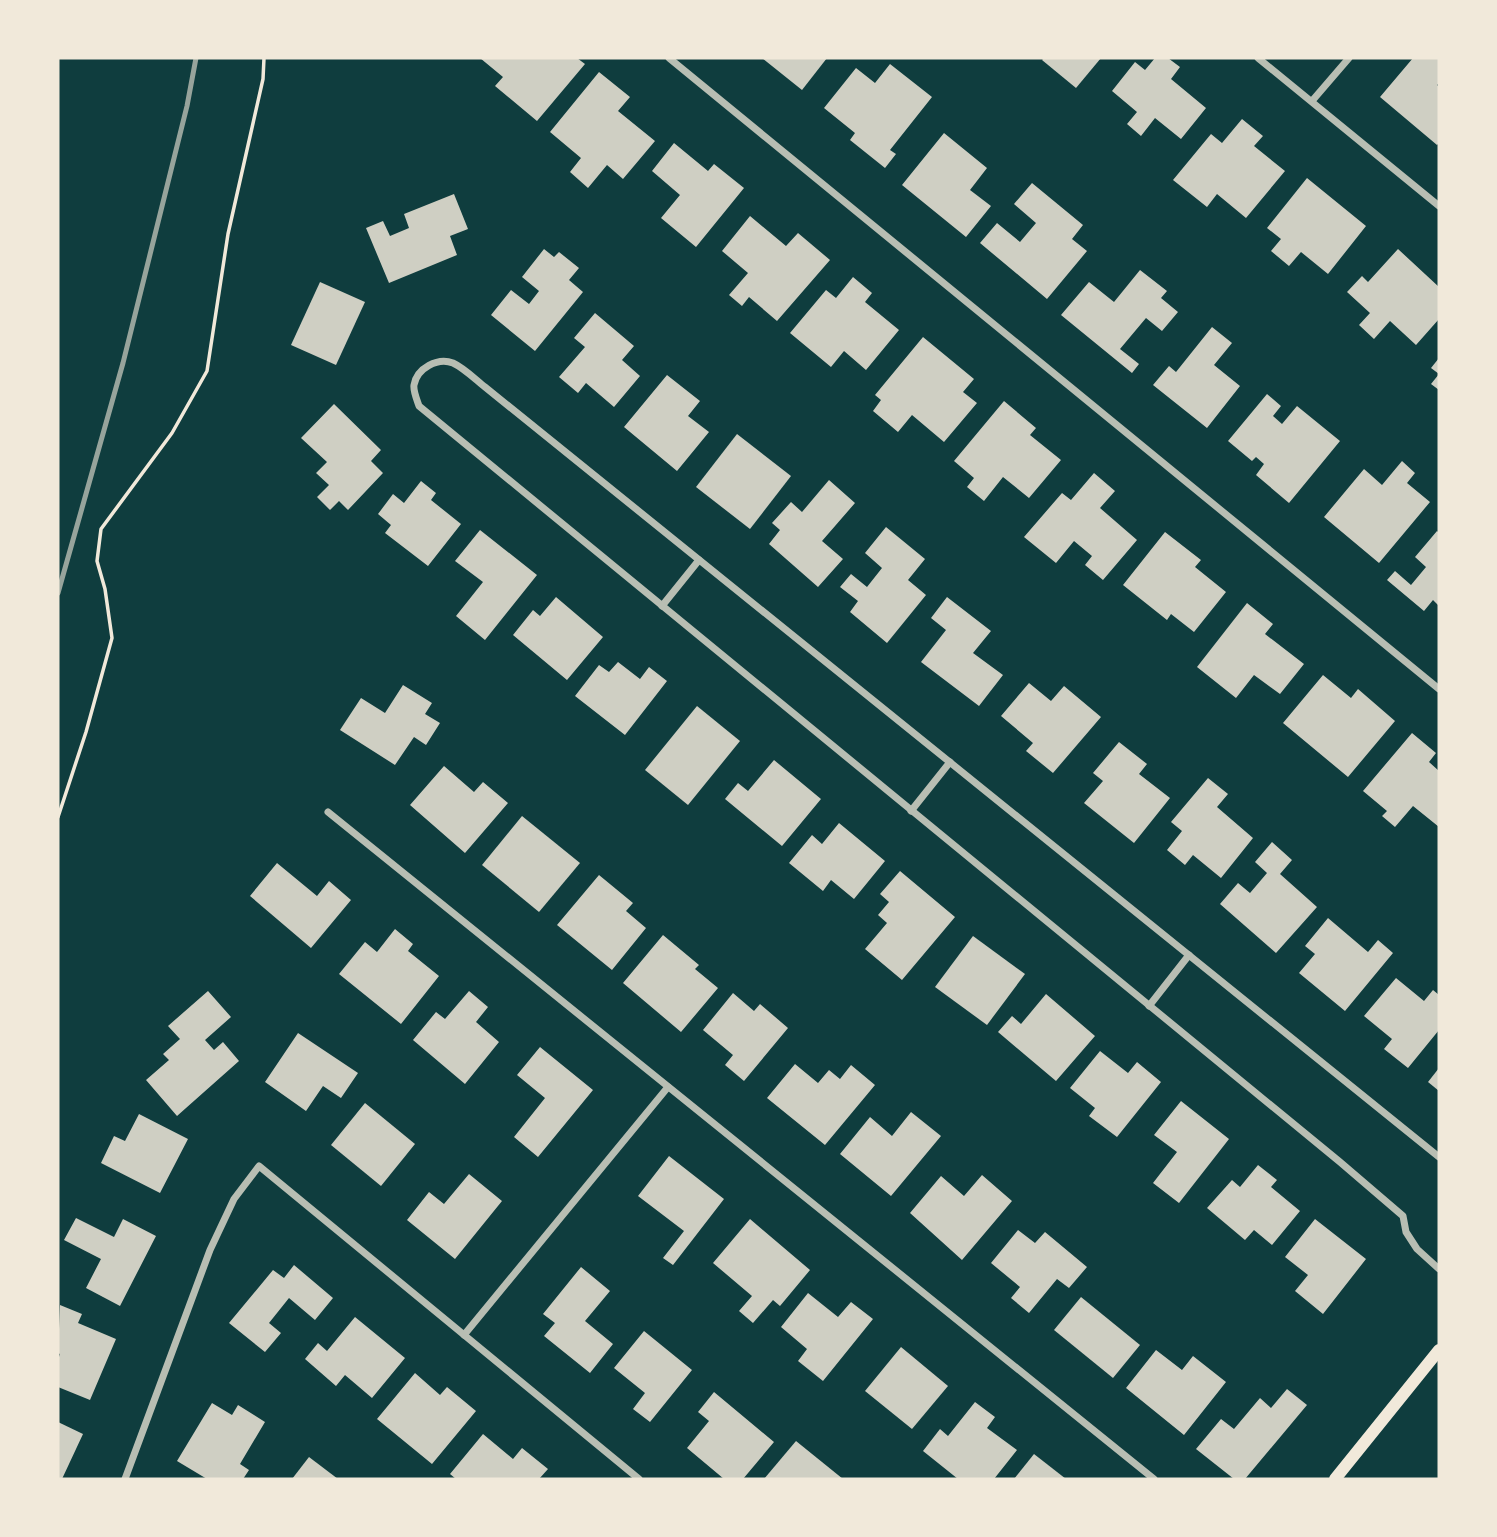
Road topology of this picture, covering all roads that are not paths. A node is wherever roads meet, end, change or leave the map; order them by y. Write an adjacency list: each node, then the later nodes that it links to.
1 (669, 58): 8 (street)
2 (1258, 58): 4 (street)
3 (1349, 58): 4 (street)
4 (1312, 101): 5 (street)
5 (1439, 206)
6 (699, 559): 7 (street); 7 (street); 9 (street)
7 (662, 606): 10 (street)
8 (1439, 689)
9 (950, 762): 10 (street); 12 (street)
10 (911, 811): 13 (street)
11 (328, 812): 14 (street)
12 (1189, 955): 13 (street); 15 (street)
13 (1149, 1006): 16 (street)
14 (668, 1087): 17 (street); 21 (street)
15 (1439, 1157)
16 (1439, 1269)
17 (464, 1335): 19 (street); 20 (street)
18 (1439, 1350): 22 (main road)
19 (125, 1479)
20 (639, 1479)
21 (1154, 1479)
22 (1335, 1479)

